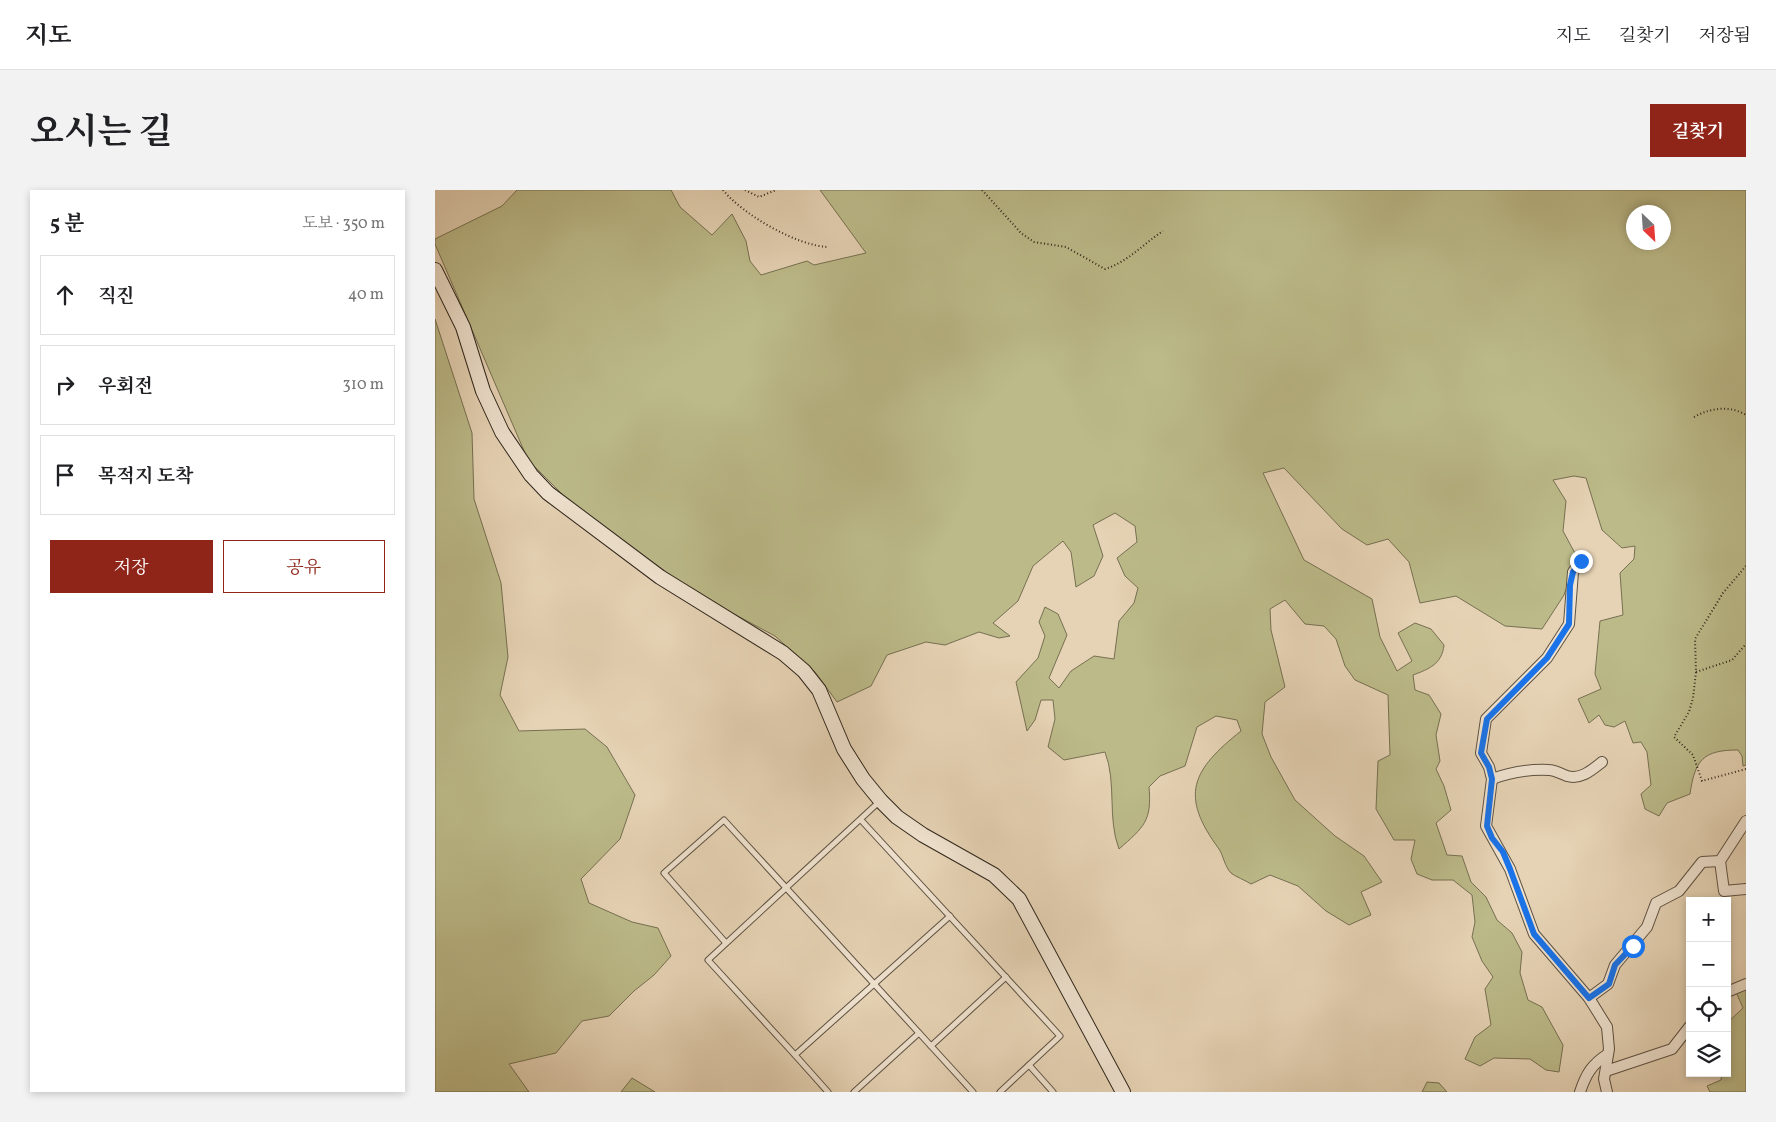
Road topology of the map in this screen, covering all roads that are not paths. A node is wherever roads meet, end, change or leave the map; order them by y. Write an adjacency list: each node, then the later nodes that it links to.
1 (435, 270): 5 (street)
2 (1581, 561): 4 (street)
3 (1601, 762): 4 (street)
4 (1492, 779): 17 (street)
5 (881, 801): 6 (lane); 30 (street)
6 (861, 820): 9 (lane); 11 (lane)
7 (1746, 821): 8 (street)
8 (1720, 861): 10 (street); 17 (street)
9 (785, 888): 12 (lane); 12 (lane); 14 (lane)
10 (1746, 889)
11 (950, 916): 13 (lane); 14 (lane)
12 (726, 943): 22 (lane)
13 (1006, 977): 20 (lane); 23 (lane)
14 (874, 984): 19 (lane); 22 (lane)
15 (1746, 984): 16 (street)
16 (1731, 990)
17 (1589, 998): 21 (street)
18 (1686, 1031): 24 (street)
19 (919, 1033): 20 (lane); 26 (lane)
20 (931, 1046): 27 (lane)
21 (1608, 1054): 24 (street); 31 (street)
22 (795, 1056): 25 (lane)
23 (1029, 1065): 28 (lane); 29 (lane)
24 (1606, 1071): 32 (street)
25 (828, 1092)
26 (854, 1092)
27 (973, 1092)
28 (999, 1092)
29 (1053, 1092)
30 (1123, 1092)
31 (1580, 1092)
32 (1607, 1092)

